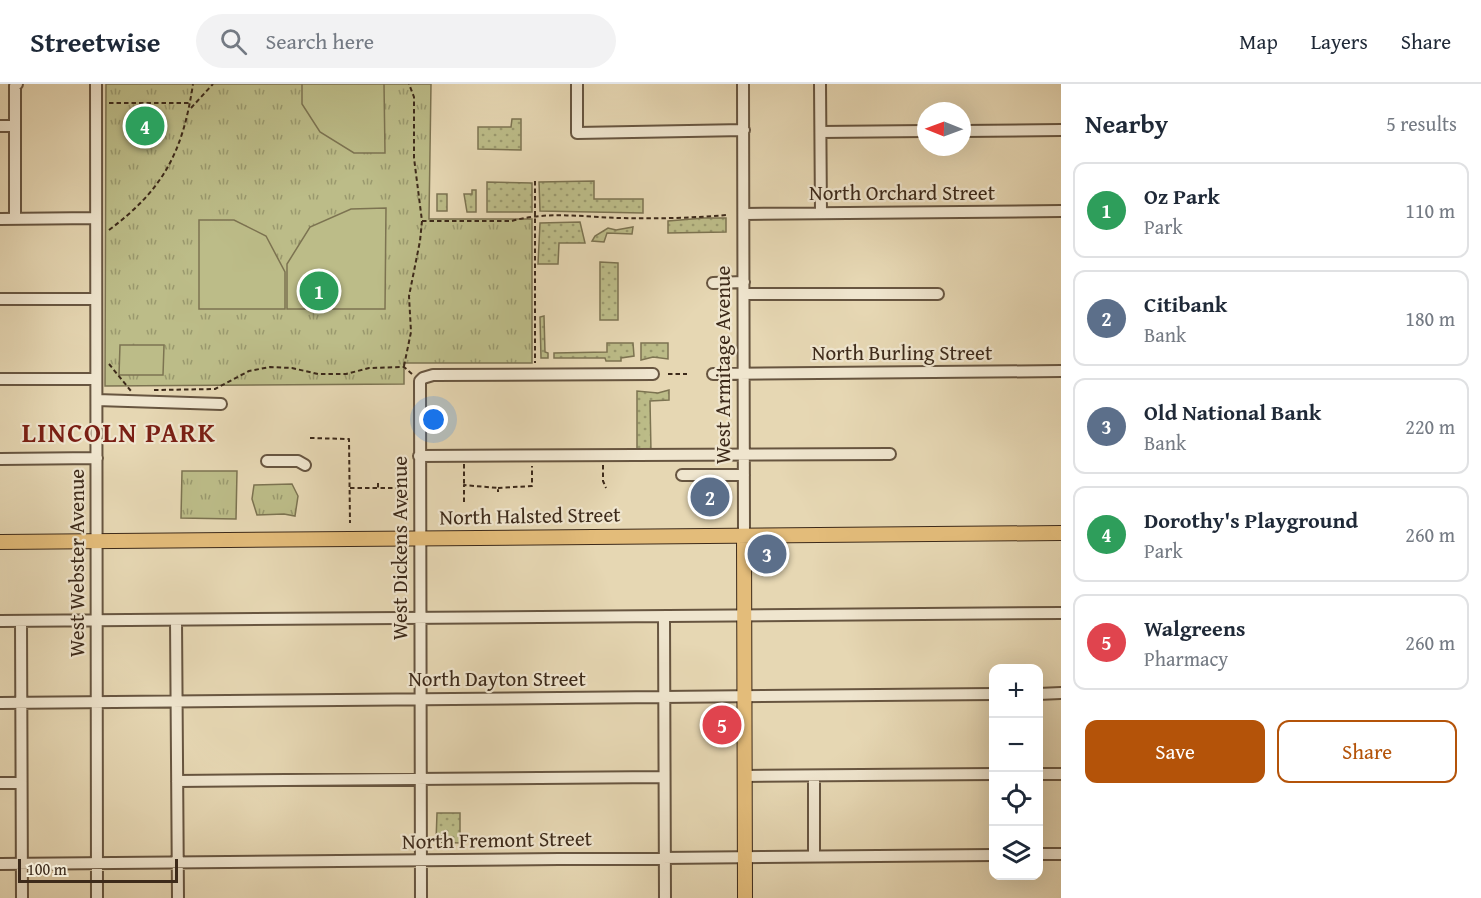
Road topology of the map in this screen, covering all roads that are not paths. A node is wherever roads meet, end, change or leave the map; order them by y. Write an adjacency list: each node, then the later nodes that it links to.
1 (17, 84): 7 (street)
2 (96, 84): 16 (street, West Webster Avenue)
3 (577, 84): 8 (street)
4 (743, 84): 8 (street, West Armitage Avenue)
5 (820, 84): 12 (street)
6 (0, 126): 7 (street)
7 (15, 126): 18 (street)
8 (744, 130): 15 (street, West Armitage Avenue)
9 (1061, 130): 11 (street)
10 (917, 131): 12 (street)
11 (971, 131)
12 (821, 132): 14 (street)
13 (1061, 211): 14 (street, North Orchard Street)
14 (821, 213): 15 (street, North Orchard Street)
15 (744, 214): 19 (street, West Armitage Avenue)
16 (96, 218): 18 (street); 23 (street, West Webster Avenue)
17 (0, 219): 18 (street)
18 (15, 219)
19 (744, 282): 20 (street); 21 (street, West Armitage Avenue)
20 (713, 283)
21 (744, 294): 22 (street); 28 (street, West Armitage Avenue)
22 (938, 294)
23 (96, 298): 24 (street); 30 (street, West Webster Avenue)
24 (0, 299)
25 (1061, 371): 28 (street, North Burling Street)
26 (653, 374): 35 (street, West Dickens Avenue)
27 (713, 374): 28 (street, North Burling Street)
28 (744, 374): 33 (street, West Armitage Avenue)
29 (0, 379): 30 (street)
30 (96, 379): 31 (street, West Webster Avenue)
31 (97, 399): 32 (street); 36 (street, West Webster Avenue)
32 (221, 404)
33 (744, 454): 34 (street); 35 (street); 41 (street, West Armitage Avenue)
34 (890, 454)
35 (419, 456): 44 (street, West Dickens Avenue)
36 (97, 458): 37 (street); 46 (street, West Webster Avenue)
37 (0, 459)
38 (267, 461): 39 (street)
39 (304, 465)
40 (682, 475): 41 (street)
41 (744, 475): 43 (street, West Armitage Avenue)
42 (1061, 533): 43 (main road, North Halsted Street)
43 (744, 536): 44 (main road, North Halsted Street); 48 (main road, West Armitage Avenue)
44 (420, 538): 46 (main road, North Halsted Street); 49 (street, West Dickens Avenue)
45 (0, 542): 46 (main road, North Halsted Street)
46 (97, 542): 51 (street, West Webster Avenue)
47 (1061, 613): 48 (street)
48 (745, 616): 50 (street); 58 (main road, West Armitage Avenue)
49 (420, 617): 50 (street); 52 (street); 60 (street, West Dickens Avenue)
50 (664, 617): 59 (street)
51 (97, 620): 52 (street); 54 (street); 63 (street, West Webster Avenue)
52 (176, 620): 61 (street)
53 (0, 621): 54 (street)
54 (21, 621): 62 (street)
55 (1043, 693): 56 (street)
56 (1061, 693)
57 (989, 694): 58 (street, North Dayton Street)
58 (745, 696): 59 (street, North Dayton Street); 68 (main road, West Armitage Avenue)
59 (664, 697): 60 (street, North Dayton Street); 70 (street)
60 (421, 699): 61 (street, North Dayton Street); 71 (street, West Dickens Avenue)
61 (177, 701): 63 (street, North Dayton Street); 72 (street)
62 (21, 702): 63 (street, North Dayton Street); 64 (street, North Dayton Street); 74 (street)
63 (97, 702): 83 (street, West Webster Avenue)
64 (0, 703)
65 (989, 774): 69 (street)
66 (1043, 774): 67 (street)
67 (1061, 774)
68 (745, 776): 69 (street); 79 (main road, West Armitage Avenue)
69 (814, 776): 78 (street)
70 (664, 777): 71 (street); 80 (street)
71 (421, 778): 72 (street); 81 (street, West Dickens Avenue)
72 (177, 781): 82 (street)
73 (0, 783): 74 (street)
74 (21, 783): 85 (street)
75 (1061, 854): 77 (street)
76 (989, 855): 78 (street, North Fremont Street)
77 (1043, 855)
78 (813, 856): 79 (street, North Fremont Street)
79 (745, 857): 80 (street, North Fremont Street); 91 (main road, West Armitage Avenue)
80 (665, 858): 81 (street, North Fremont Street); 90 (street)
81 (421, 860): 82 (street, North Fremont Street); 89 (street, West Dickens Avenue)
82 (177, 862): 83 (street, North Fremont Street); 88 (street)
83 (97, 863): 85 (street, North Fremont Street); 87 (street, West Webster Avenue)
84 (0, 864): 85 (street, North Fremont Street)
85 (21, 864): 86 (street)
86 (22, 898)
87 (97, 898)
88 (178, 898)
89 (422, 898)
90 (665, 898)
91 (746, 898)

